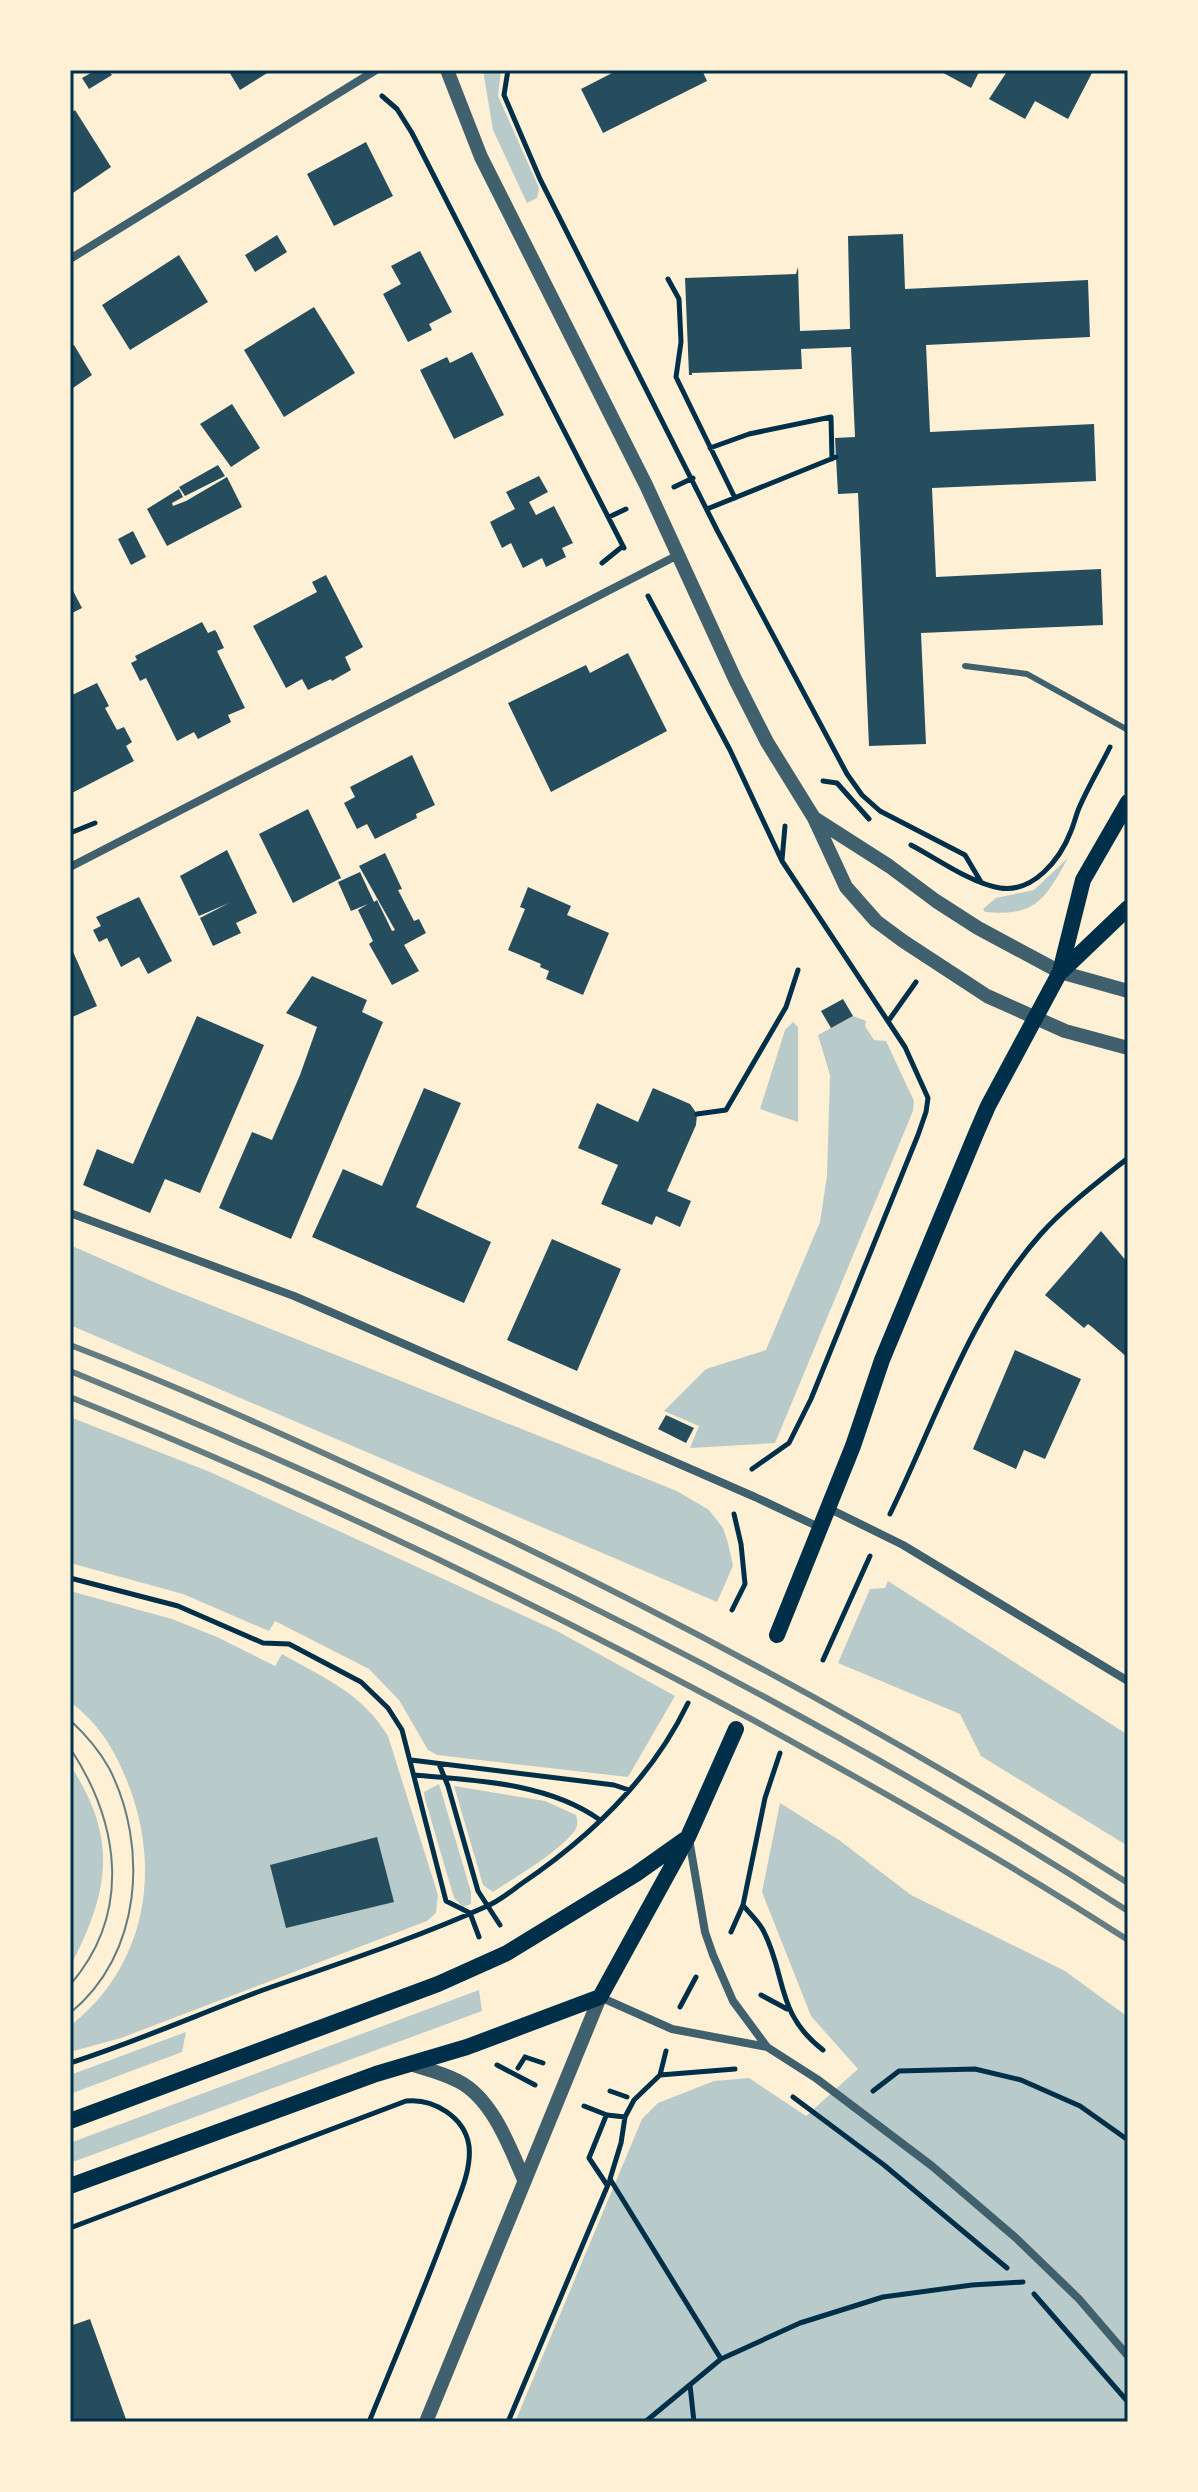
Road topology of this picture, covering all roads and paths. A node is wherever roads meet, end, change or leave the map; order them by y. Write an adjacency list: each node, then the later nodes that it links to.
1 (447, 70): 13 (street)
2 (508, 70): 7 (path)
3 (371, 72): 4 (street); 12 (path)
4 (70, 259)
5 (668, 279): 6 (path)
6 (710, 448): 9 (path); 9 (path)
7 (693, 478): 8 (path); 11 (path)
8 (673, 487)
9 (735, 498): 11 (path)
10 (631, 506): 12 (path)
11 (707, 509): 24 (path)
12 (609, 517): 14 (path)
13 (678, 555): 20 (street); 23 (street)
14 (630, 559)
15 (647, 595): 30 (path)
16 (965, 666): 17 (lane)
17 (1125, 728): 24 (path)
18 (837, 783): 21 (path)
19 (1128, 802): 27 (main road)
20 (814, 818): 27 (street); 31 (street)
21 (876, 826)
22 (907, 842): 24 (path)
23 (70, 867)
24 (981, 882)
25 (1128, 908): 27 (main road)
26 (798, 970): 33 (path)
27 (1060, 972): 29 (street); 31 (main road)
28 (915, 984): 30 (path)
29 (1128, 991)
30 (889, 1020): 36 (path)
31 (1034, 1020): 32 (street); 38 (main road)
32 (1128, 1048)
33 (697, 1114)
34 (1128, 1158): 40 (path)
35 (70, 1213): 39 (street)
36 (745, 1475)
37 (734, 1505): 43 (path)
38 (828, 1508): 39 (main road); 40 (street)
39 (821, 1528): 44 (main road)
40 (881, 1534): 46 (street)
41 (70, 1578): 50 (path)
42 (859, 1581): 45 (path)
43 (732, 1610)
44 (777, 1635)
45 (823, 1660)
46 (1128, 1681)
47 (688, 1703): 54 (path)
48 (736, 1729): 56 (main road)
49 (780, 1753): 57 (path)
50 (411, 1760): 51 (path); 52 (path)
51 (439, 1764): 53 (path); 54 (path)
52 (414, 1775): 53 (path); 59 (path)
53 (444, 1777): 55 (path); 58 (path)
54 (629, 1790): 55 (path)
55 (600, 1820): 58 (path)
56 (688, 1837): 65 (main road); 68 (street); 86 (main road)
57 (743, 1905): 61 (path); 67 (path)
58 (488, 1906): 59 (path); 60 (path)
59 (470, 1913): 62 (path); 72 (path)
60 (503, 1929)
61 (728, 1938)
62 (481, 1941)
63 (703, 1966): 66 (path)
64 (759, 1994): 67 (path)
65 (600, 1997): 68 (street); 74 (main road); 88 (street)
66 (679, 2010)
67 (788, 2010): 70 (path)
68 (767, 2047): 93 (street)
69 (493, 2050): 79 (path)
70 (829, 2054)
71 (664, 2060): 77 (path)
72 (70, 2063)
73 (546, 2063): 75 (path)
74 (410, 2064): 88 (street); 90 (main road)
75 (518, 2068)
76 (739, 2068): 77 (path)
77 (660, 2075): 85 (path)
78 (863, 2081): 87 (path)
79 (537, 2086)
80 (610, 2091): 82 (path)
81 (788, 2093): 92 (path)
82 (627, 2097)
83 (593, 2110): 84 (path)
84 (607, 2115): 85 (path); 89 (path)
85 (625, 2117): 89 (path)
86 (70, 2121)
87 (1128, 2140)
88 (524, 2180): 98 (street)
89 (609, 2182): 94 (path); 99 (path)
90 (70, 2186)
91 (70, 2228): 97 (path)
92 (1023, 2282): 94 (path); 96 (path)
93 (1128, 2356)
94 (721, 2359): 95 (path)
95 (690, 2384): 100 (path); 101 (path)
96 (1128, 2402)
97 (369, 2422)
98 (426, 2422)
99 (508, 2422)
100 (645, 2422)
101 (694, 2422)

